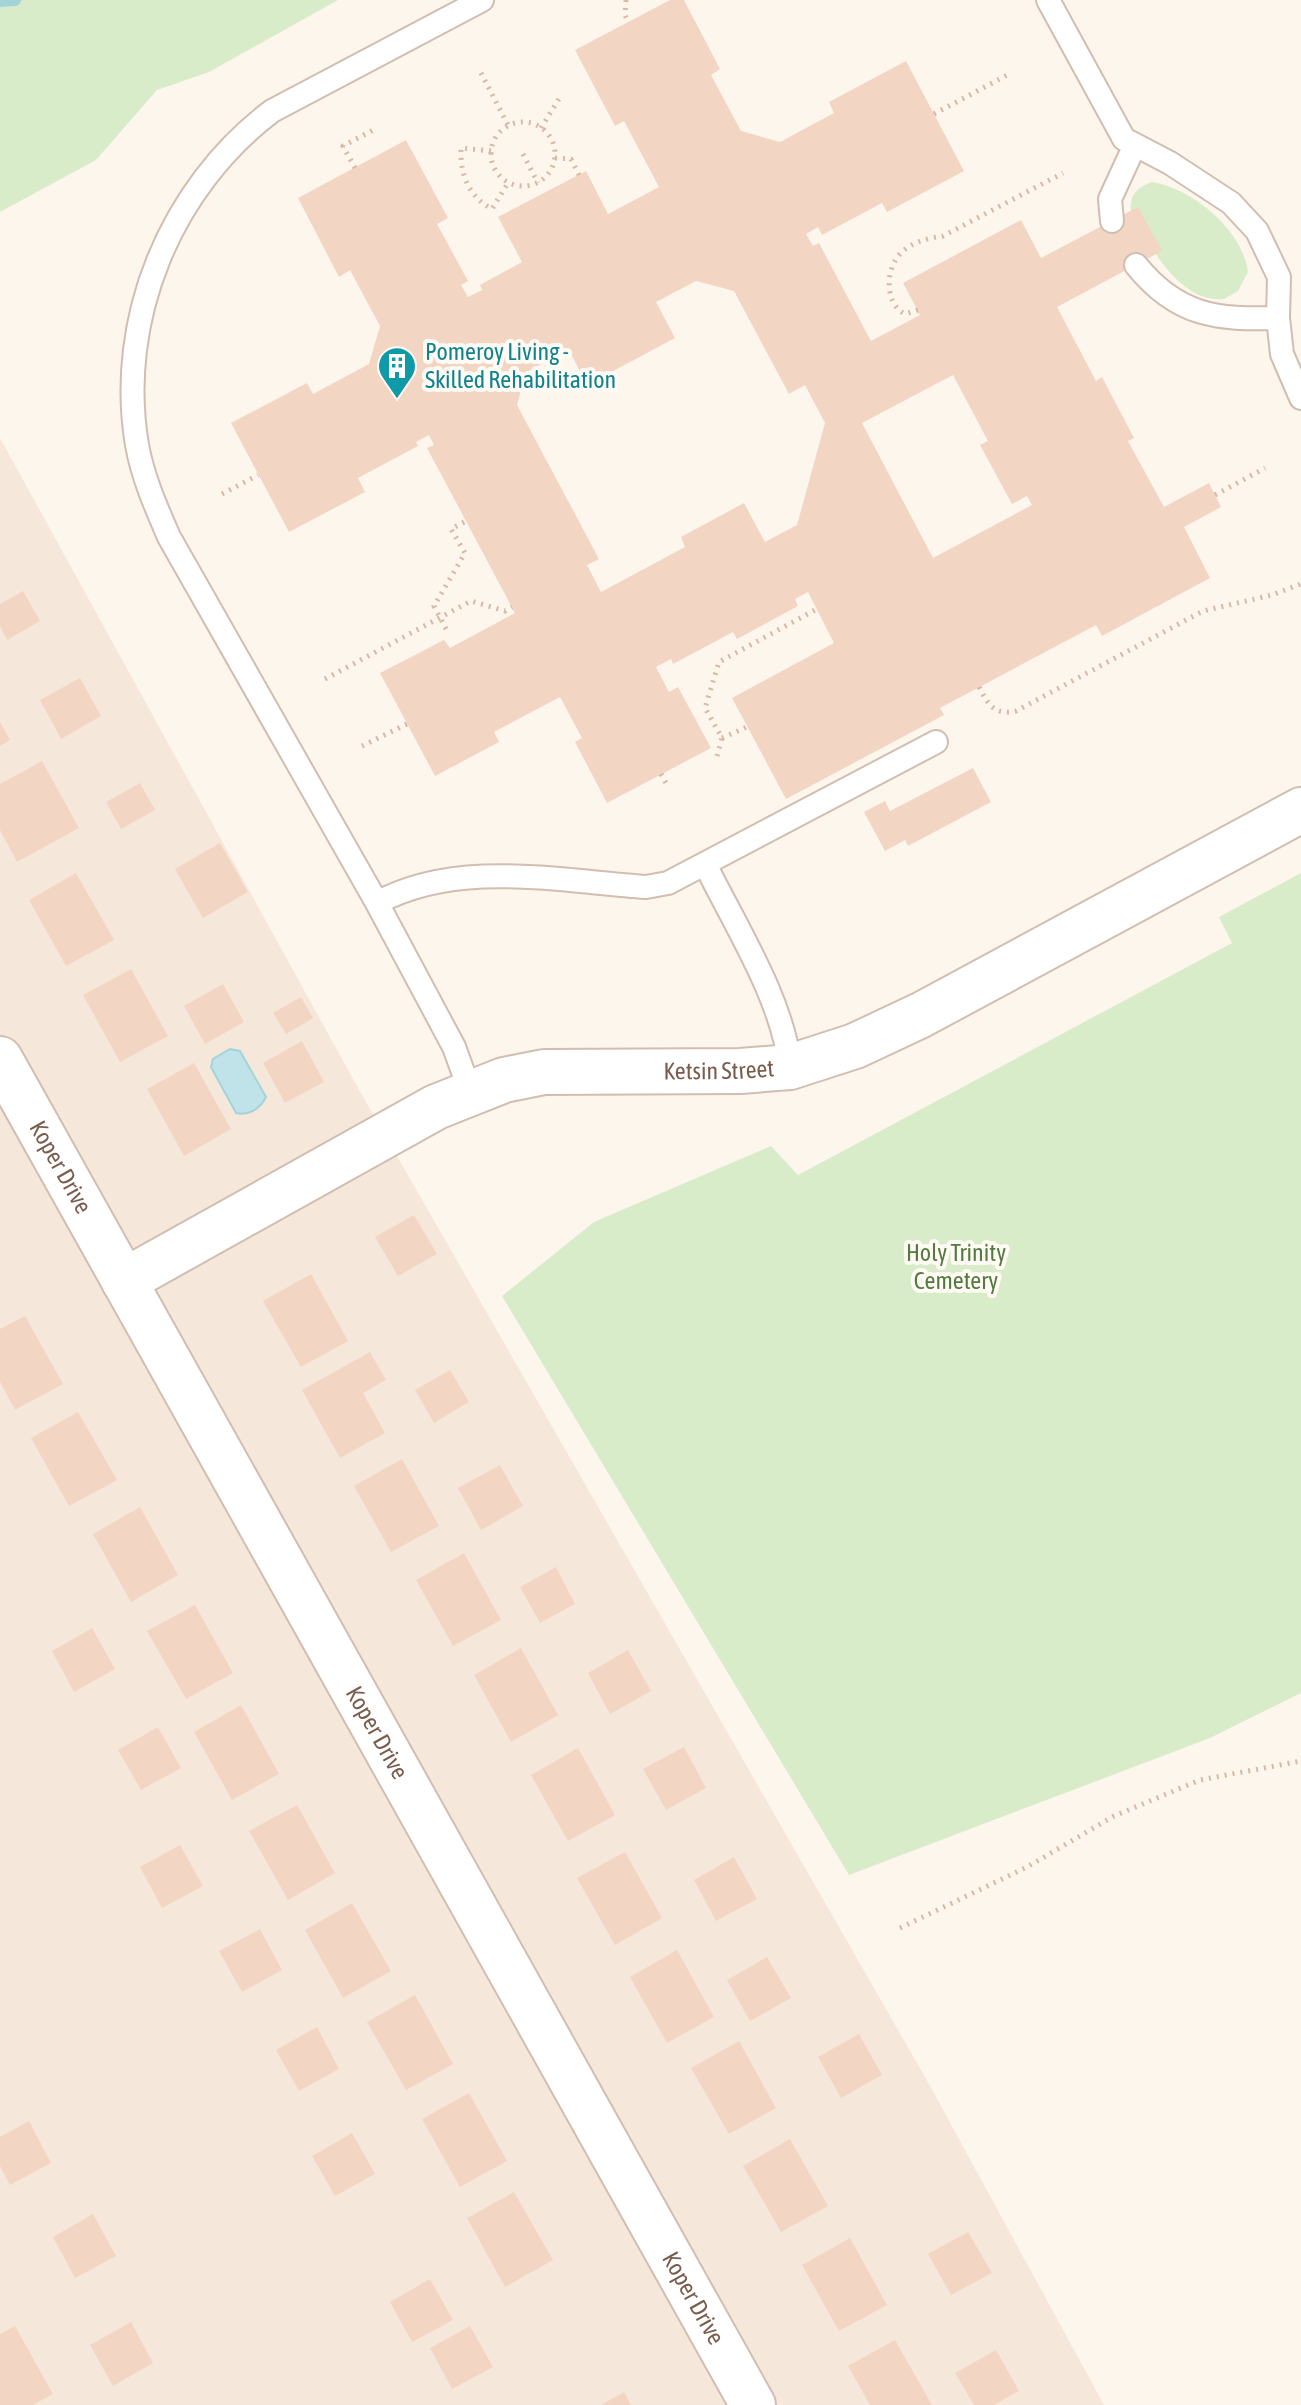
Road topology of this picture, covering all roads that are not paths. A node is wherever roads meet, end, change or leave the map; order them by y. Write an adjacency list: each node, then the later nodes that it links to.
1 (482, 0): 11 (lane)
2 (1048, 0): 3 (lane)
3 (1134, 147): 4 (lane); 6 (lane)
4 (1112, 221)
5 (1136, 265): 6 (lane)
6 (1278, 318): 7 (lane)
7 (1301, 398)
8 (936, 742): 10 (lane)
9 (1301, 810): 13 (street, Ketsin Street)
10 (706, 866): 11 (lane); 13 (lane)
11 (377, 903): 14 (lane)
12 (0, 1059): 15 (street, Koper Drive)
13 (790, 1067): 14 (street, Ketsin Street)
14 (470, 1091): 15 (street, Ketsin Street)
15 (124, 1281): 16 (street, Koper Drive)
16 (753, 2405)

